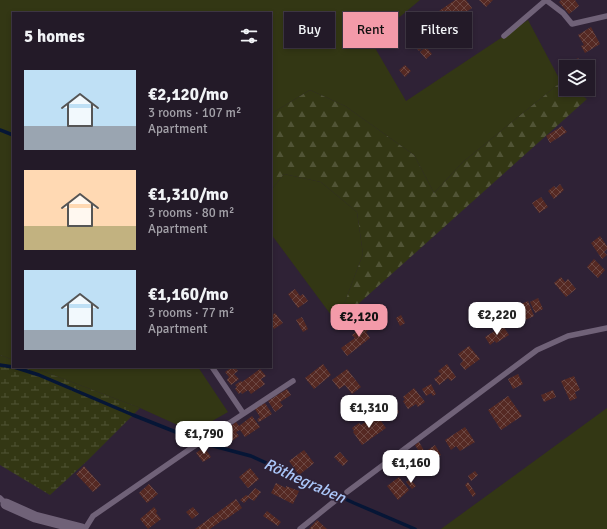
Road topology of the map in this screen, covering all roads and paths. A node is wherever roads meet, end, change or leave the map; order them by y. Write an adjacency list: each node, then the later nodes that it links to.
1 (607, 16): 2 (lane)
2 (504, 36)
3 (607, 328): 7 (lane)
4 (213, 368): 6 (lane)
5 (293, 381): 6 (lane)
6 (243, 414): 11 (lane)
7 (347, 492)
8 (336, 500): 12 (lane)
9 (3, 501): 10 (street)
10 (82, 529)
11 (85, 529)
12 (300, 529)

